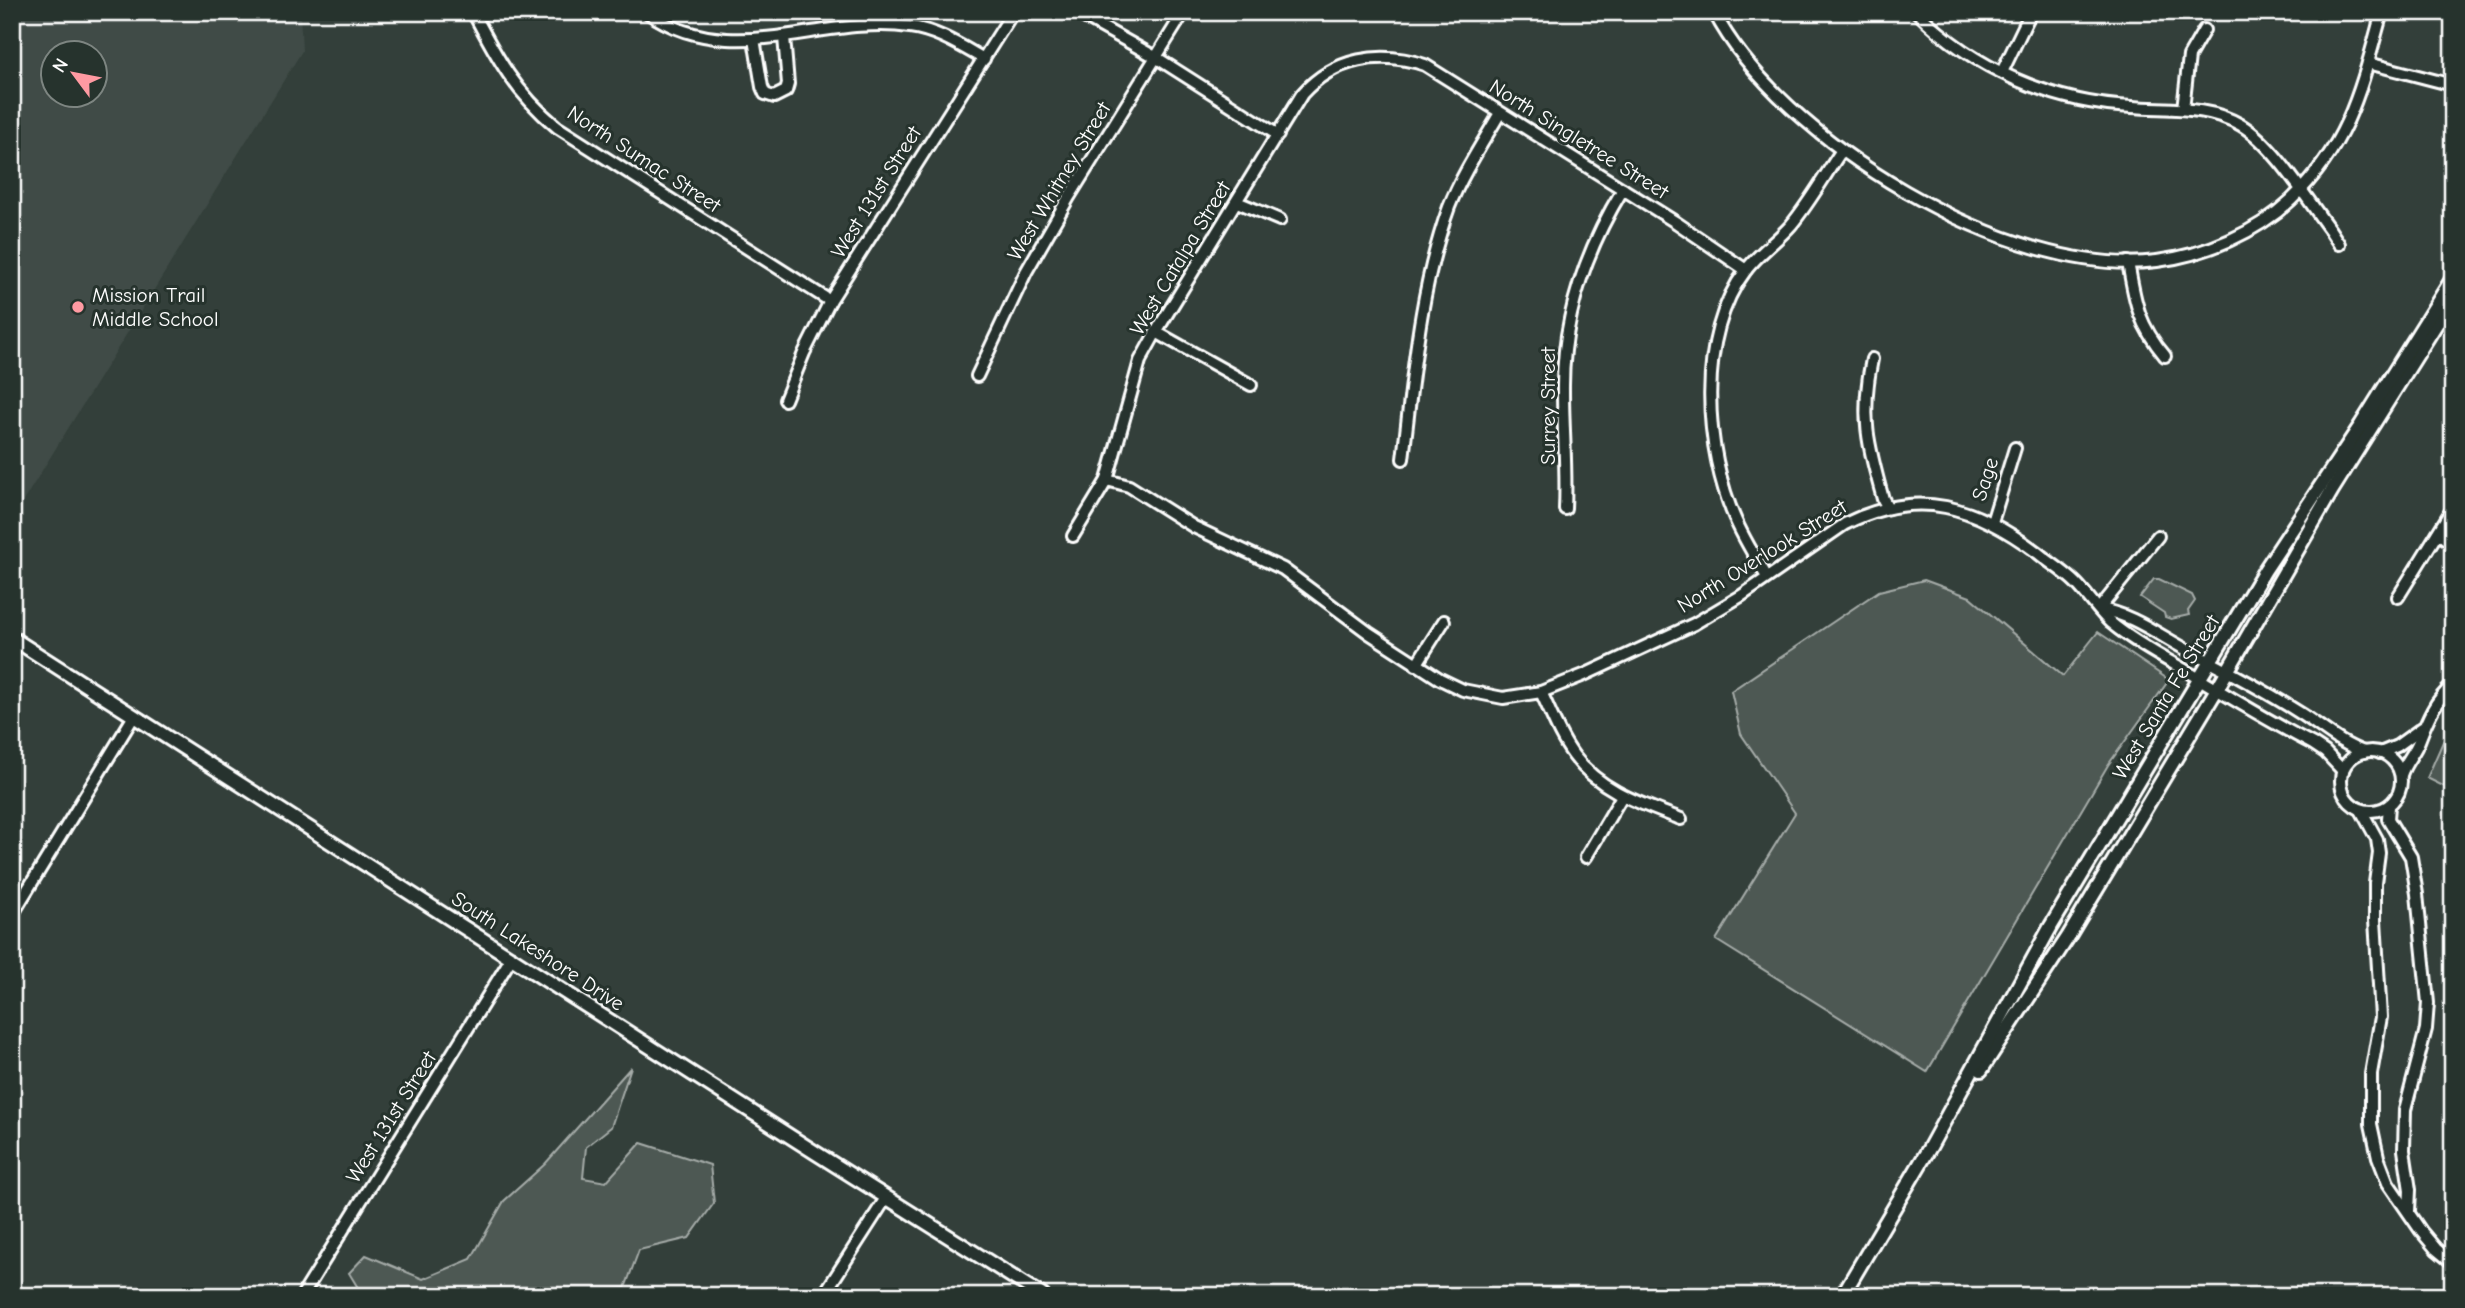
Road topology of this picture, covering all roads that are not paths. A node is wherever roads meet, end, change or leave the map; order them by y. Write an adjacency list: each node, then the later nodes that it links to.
1 (473, 12): 32 (street, North Sumac Street)
2 (647, 12): 12 (street)
3 (1013, 12): 15 (street, West 131st Street)
4 (1075, 12): 14 (street)
5 (1184, 12): 14 (street, West Whitney Street)
6 (1714, 12): 22 (street)
7 (1917, 12): 17 (street)
8 (2031, 12): 17 (street)
9 (2382, 12): 16 (street)
10 (2204, 30): 19 (street)
11 (784, 37): 12 (street); 12 (street); 15 (street)
12 (754, 39)
13 (1386, 57): 20 (street, North Singletree Street); 21 (street, West Catalpa Street)
14 (1157, 58): 21 (street); 36 (street, West Whitney Street)
15 (984, 59): 32 (street, West 131st Street)
16 (2368, 63): 18 (street); 24 (street)
17 (2002, 72): 19 (street)
18 (2445, 83)
19 (2183, 109): 24 (street)
20 (1500, 113): 23 (street, North Singletree Street); 40 (street)
21 (1278, 135): 25 (street, West Catalpa Street)
22 (1842, 150): 28 (street); 29 (street)
23 (1623, 189): 29 (street, North Singletree Street); 44 (street, Surrey Street)
24 (2300, 190): 27 (street); 28 (street)
25 (1237, 202): 26 (street); 33 (street, West Catalpa Street)
26 (1280, 220)
27 (2339, 244)
28 (2128, 262): 34 (street)
29 (1746, 271): 50 (street)
30 (2453, 278): 55 (street, West Santa Fe Street)
31 (2453, 297): 57 (street, West Santa Fe Street)
32 (830, 301): 38 (street, West 131st Street)
33 (1156, 332): 37 (street); 41 (street, West Catalpa Street)
34 (2165, 356)
35 (1872, 359): 42 (street)
36 (977, 376)
37 (1251, 386)
38 (785, 400)
39 (2015, 448): 45 (street, Sage)
40 (1403, 459)
41 (1107, 480): 47 (street, West Catalpa Street); 56 (street, North Overlook Street)
42 (1888, 508): 45 (street, North Overlook Street); 50 (street, North Overlook Street)
43 (2453, 508): 46 (street)
44 (1565, 509)
45 (1992, 522): 52 (street, North Overlook Street)
46 (2438, 533): 49 (street); 51 (street)
47 (1073, 536)
48 (2158, 536): 52 (street)
49 (2453, 544)
50 (1767, 577): 61 (street, North Overlook Street)
51 (2398, 597)
52 (2099, 608): 55 (street, North Overlook Street); 58 (street, North Overlook Street)
53 (1444, 621): 56 (street)
54 (12, 638): 62 (street, South Lakeshore Drive)
55 (2211, 661): 57 (street, North Overlook Street); 58 (street, West Santa Fe Street)
56 (1416, 664): 61 (street, North Overlook Street)
57 (2228, 670): 60 (street, West Santa Fe Street); 64 (street, North Overlook Street)
58 (2199, 679): 60 (street, North Overlook Street); 75 (street, West Santa Fe Street)
59 (2453, 685): 63 (street)
60 (2217, 689): 66 (street, North Overlook Street); 75 (street, West Santa Fe Street)
61 (1541, 692): 68 (street)
62 (134, 716): 73 (street); 74 (street, South Lakeshore Drive)
63 (2422, 728): 65 (street); 67 (street)
64 (2364, 752): 65 (street); 66 (street)
65 (2380, 753): 67 (street)
66 (2343, 771): 70 (street)
67 (2401, 777): 69 (street)
68 (1622, 796): 71 (street); 72 (street)
69 (2389, 806): 70 (street); 77 (street)
70 (2361, 810): 77 (street)
71 (1681, 819)
72 (1586, 857)
73 (12, 915)
74 (512, 957): 76 (street, South Lakeshore Drive); 79 (street, West 131st Street)
75 (1930, 1147): 82 (street, West Santa Fe Street)
76 (886, 1198): 80 (street); 81 (street, South Lakeshore Drive)
77 (2409, 1211): 78 (street)
78 (2453, 1263)
79 (302, 1296)
80 (823, 1296)
81 (1043, 1296)
82 (1842, 1296)

